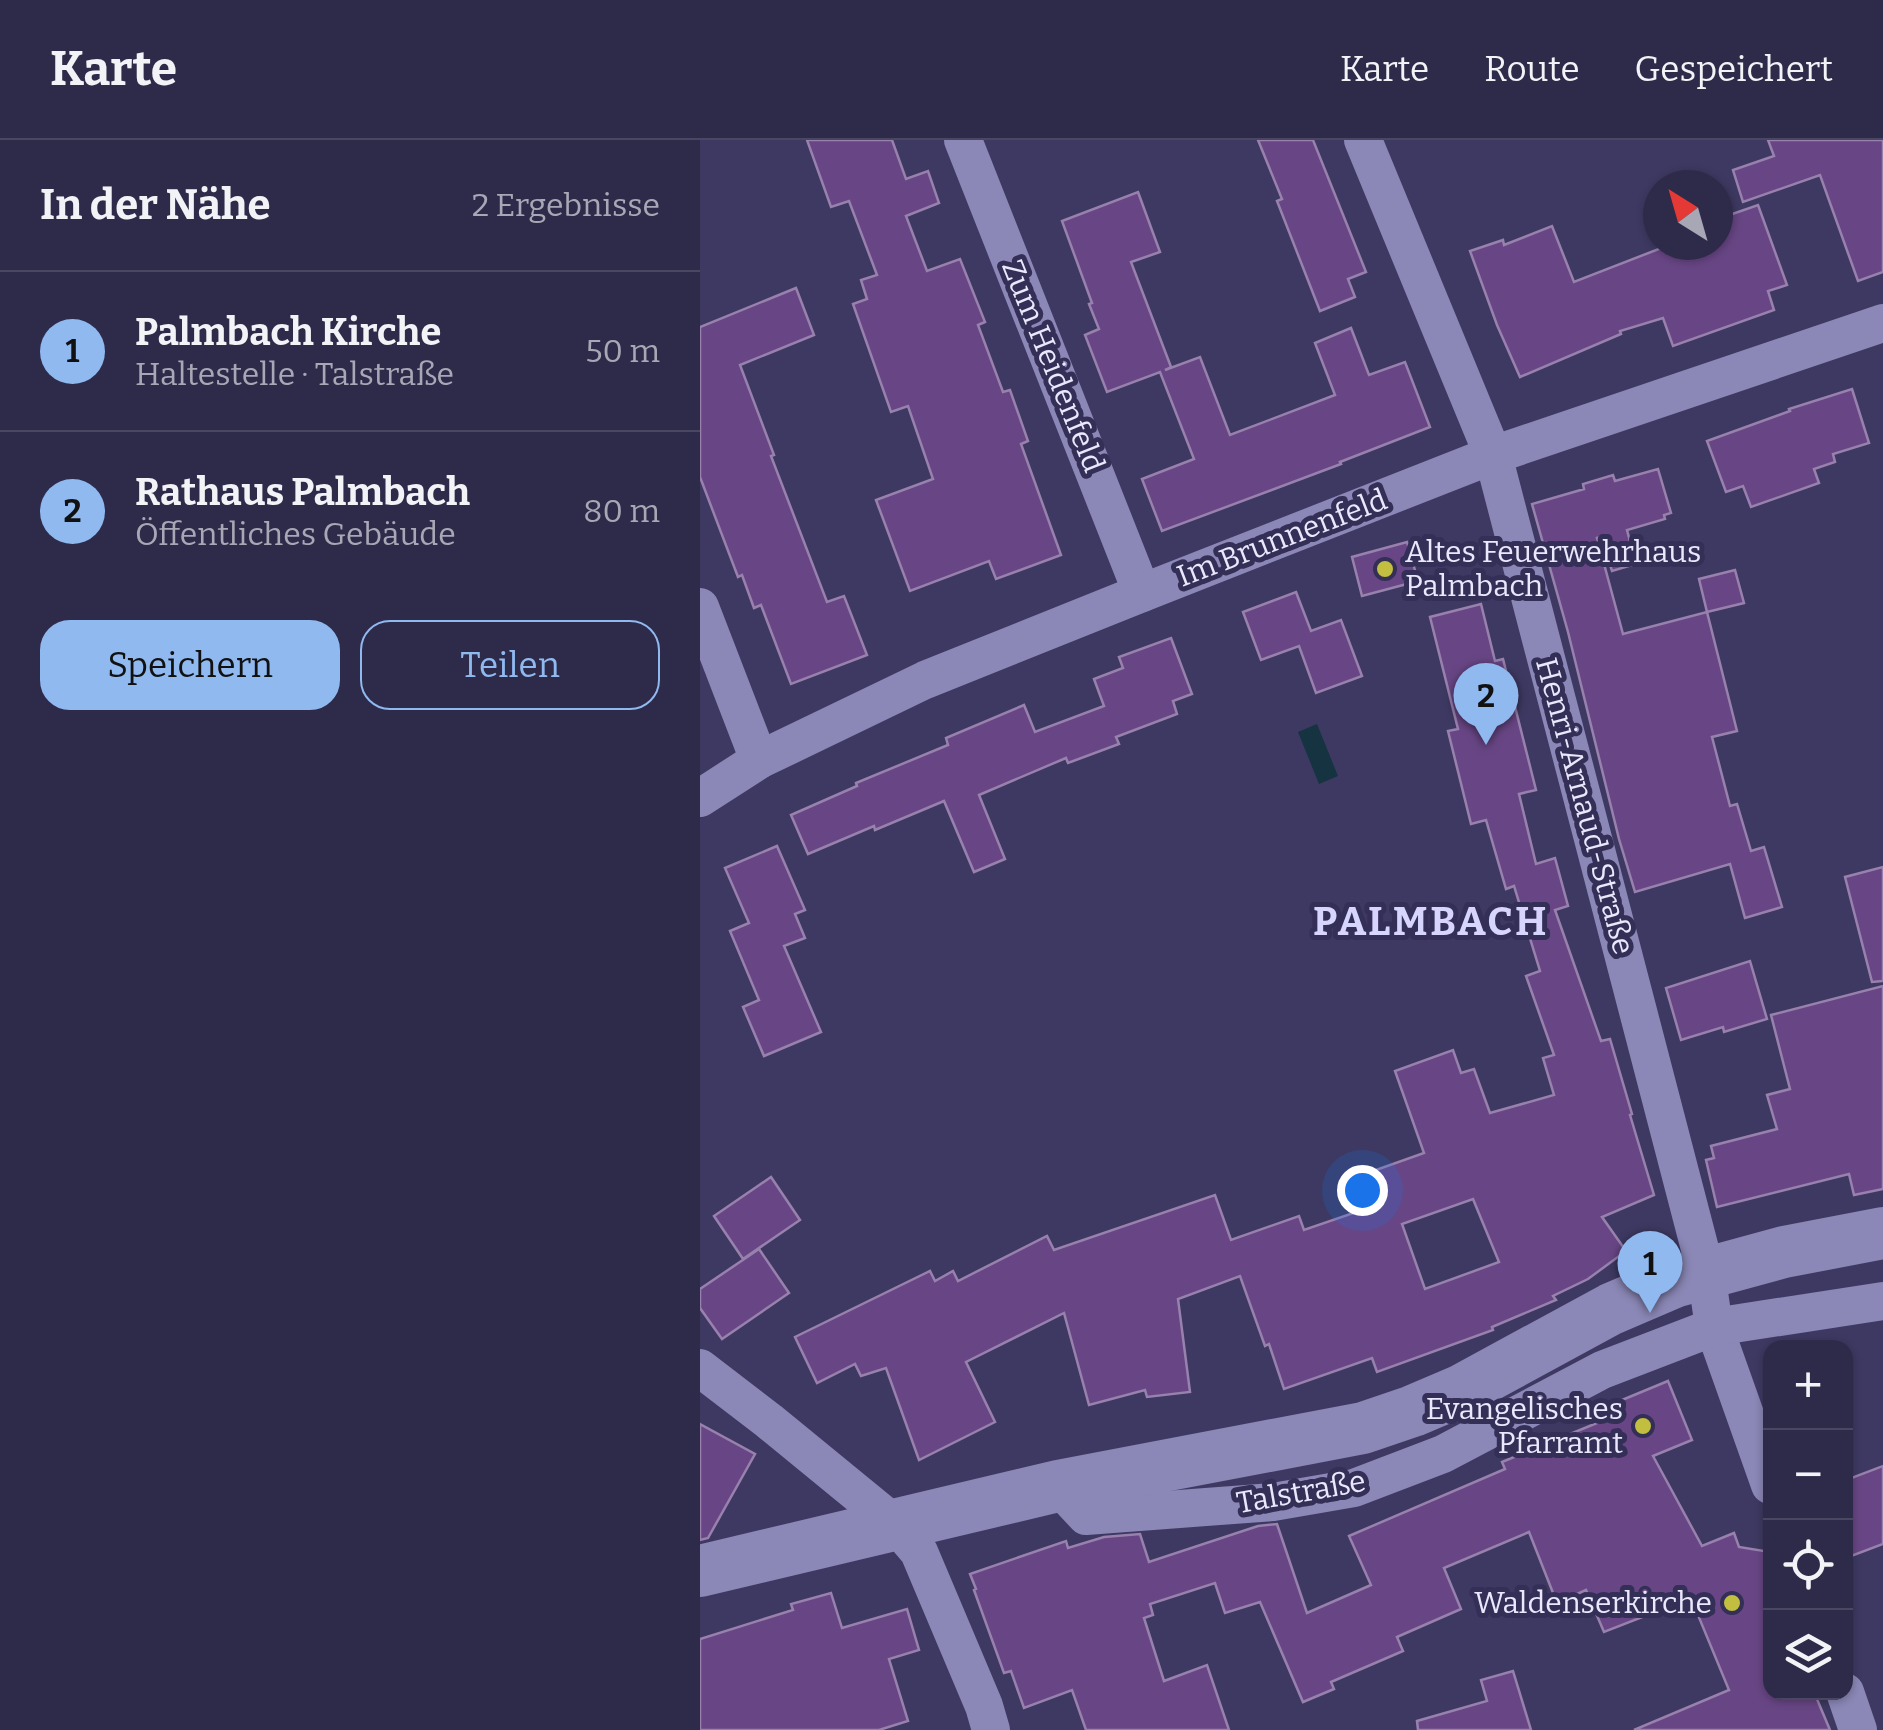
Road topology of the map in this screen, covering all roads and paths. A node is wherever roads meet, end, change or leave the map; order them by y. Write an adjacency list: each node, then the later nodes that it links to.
1 (963, 140): 5 (street, Zum Heidenfeld)
2 (1363, 140): 4 (street, Henri-Arnaud-Straße)
3 (1883, 323): 4 (street, Im Brunnenfeld)
4 (1494, 455): 5 (street, Im Brunnenfeld); 10 (street, Henri-Arnaud-Straße)
5 (1142, 592): 7 (street, Im Brunnenfeld)
6 (700, 608): 7 (street)
7 (760, 760): 8 (street, Im Brunnenfeld)
8 (700, 798)
9 (1883, 1234): 10 (main road, Talstraße)
10 (1706, 1272): 12 (street, Henri-Arnaud-Straße); 15 (main road, Talstraße)
11 (1883, 1301): 12 (street, Talstraße)
12 (1714, 1326): 14 (street, Henri-Arnaud-Straße); 15 (street, Talstraße)
13 (700, 1368): 16 (street)
14 (1763, 1465)
15 (1058, 1486): 16 (main road, Talstraße)
16 (896, 1525): 17 (main road, Talstraße); 19 (street)
17 (700, 1571)
18 (1848, 1700): 20 (street)
19 (991, 1730)
20 (1858, 1730)

